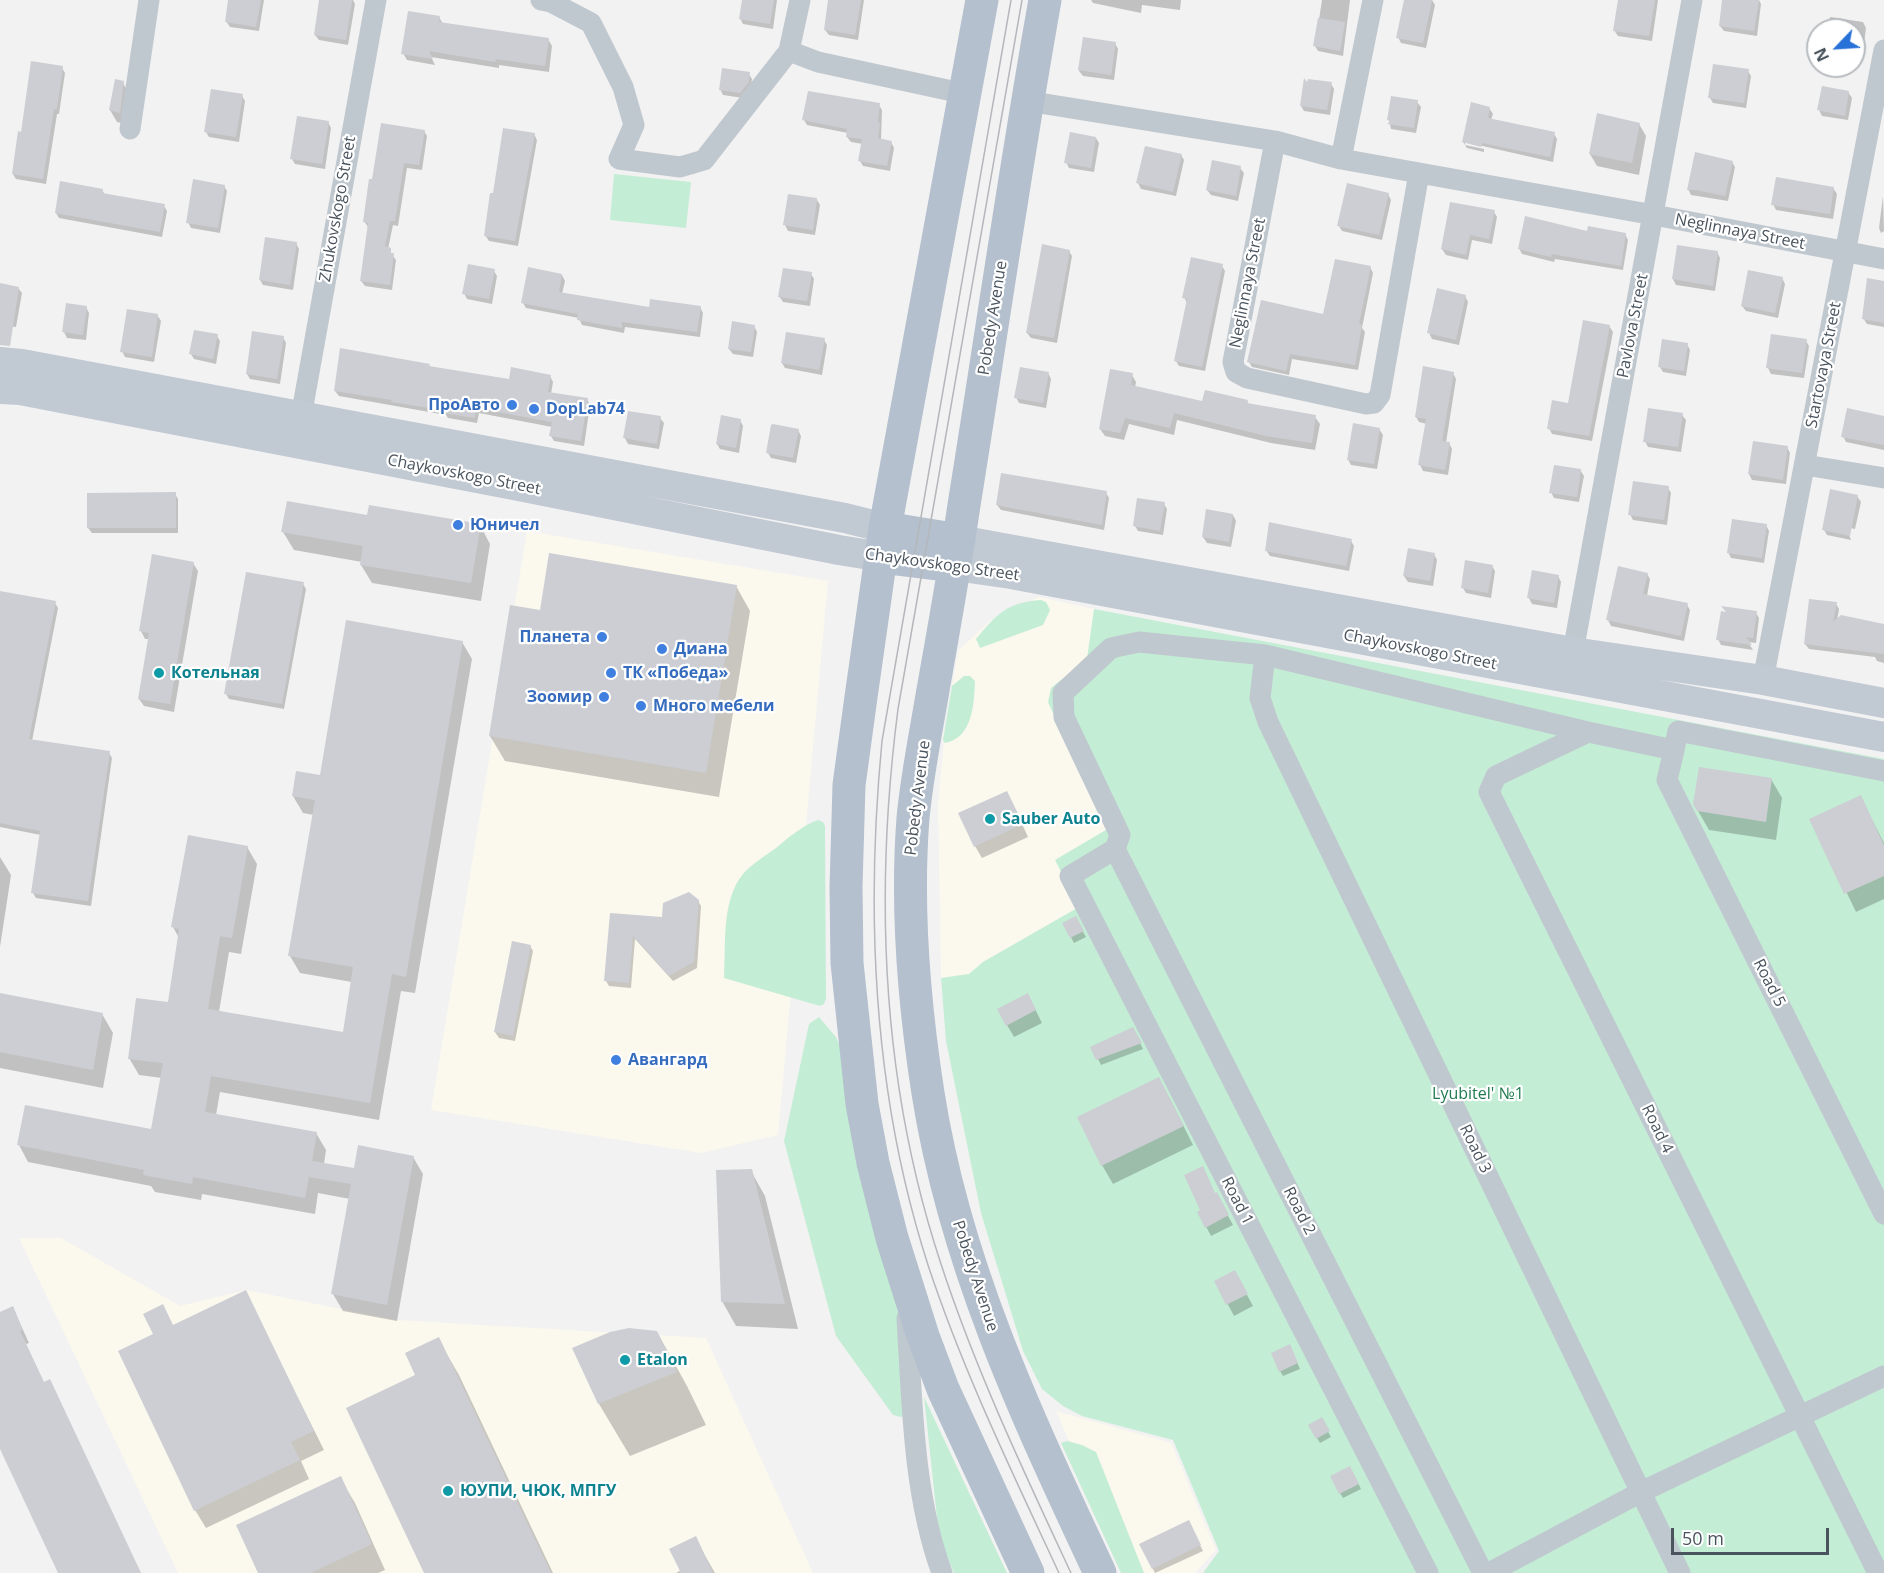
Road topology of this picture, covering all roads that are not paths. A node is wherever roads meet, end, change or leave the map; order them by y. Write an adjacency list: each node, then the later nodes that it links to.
1 (148, 0): 13 (street)
2 (376, 0): 22 (street, Zhukovskogo Street)
3 (541, 0): 10 (street)
4 (800, 0): 10 (street)
5 (982, 0): 11 (main road)
6 (1045, 0): 12 (main road, Pobedy Avenue)
7 (1373, 0): 15 (street)
8 (1692, 0): 17 (street, Pavlova Street)
9 (1884, 50): 18 (street, Startovaya Street)
10 (789, 51): 11 (street)
11 (966, 94): 25 (main road)
12 (1027, 101): 14 (street, Neglinnaya Street); 26 (main road, Pobedy Avenue)
13 (130, 129)
14 (1275, 141): 15 (street, Neglinnaya Street); 16 (street, Neglinnaya Street)
15 (1341, 159): 16 (street, Neglinnaya Street)
16 (1419, 173): 17 (street, Neglinnaya Street)
17 (1654, 215): 18 (street, Neglinnaya Street); 27 (street, Pavlova Street)
18 (1845, 253): 19 (street, Neglinnaya Street); 23 (street, Startovaya Street)
19 (1884, 260)
20 (0, 362): 22 (main road, Chaykovskogo Street)
21 (0, 389): 25 (main road, Chaykovskogo Street)
22 (301, 417): 25 (main road, Chaykovskogo Street)
23 (1805, 465): 24 (street); 29 (street, Startovaya Street)
24 (1884, 478)
25 (884, 542): 26 (main road, Chaykovskogo Street); 37 (main road)
26 (957, 553): 27 (main road, Chaykovskogo Street); 32 (main road, Chaykovskogo Street); 43 (main road, Pobedy Avenue)
27 (1573, 652): 29 (main road, Chaykovskogo Street)
28 (1265, 655): 31 (street); 35 (street); 40 (street, Road 3)
29 (1763, 680): 30 (main road, Chaykovskogo Street)
30 (1884, 703)
31 (1588, 732): 33 (street); 39 (street, Road 4)
32 (1884, 737)
33 (1674, 750): 34 (street); 36 (street, Road 5)
34 (1884, 771)
35 (1114, 849): 44 (street, Road 1); 45 (street, Road 2)
36 (1884, 1214)
37 (905, 1281): 41 (street); 42 (main road)
38 (1884, 1376): 39 (street)
39 (1800, 1416): 40 (street); 48 (street, Road 4)
40 (1641, 1492): 46 (street); 47 (street, Road 3)
41 (942, 1573)
42 (1028, 1573)
43 (1100, 1573)
44 (1428, 1573)
45 (1483, 1573)
46 (1489, 1573)
47 (1680, 1573)
48 (1878, 1573)

